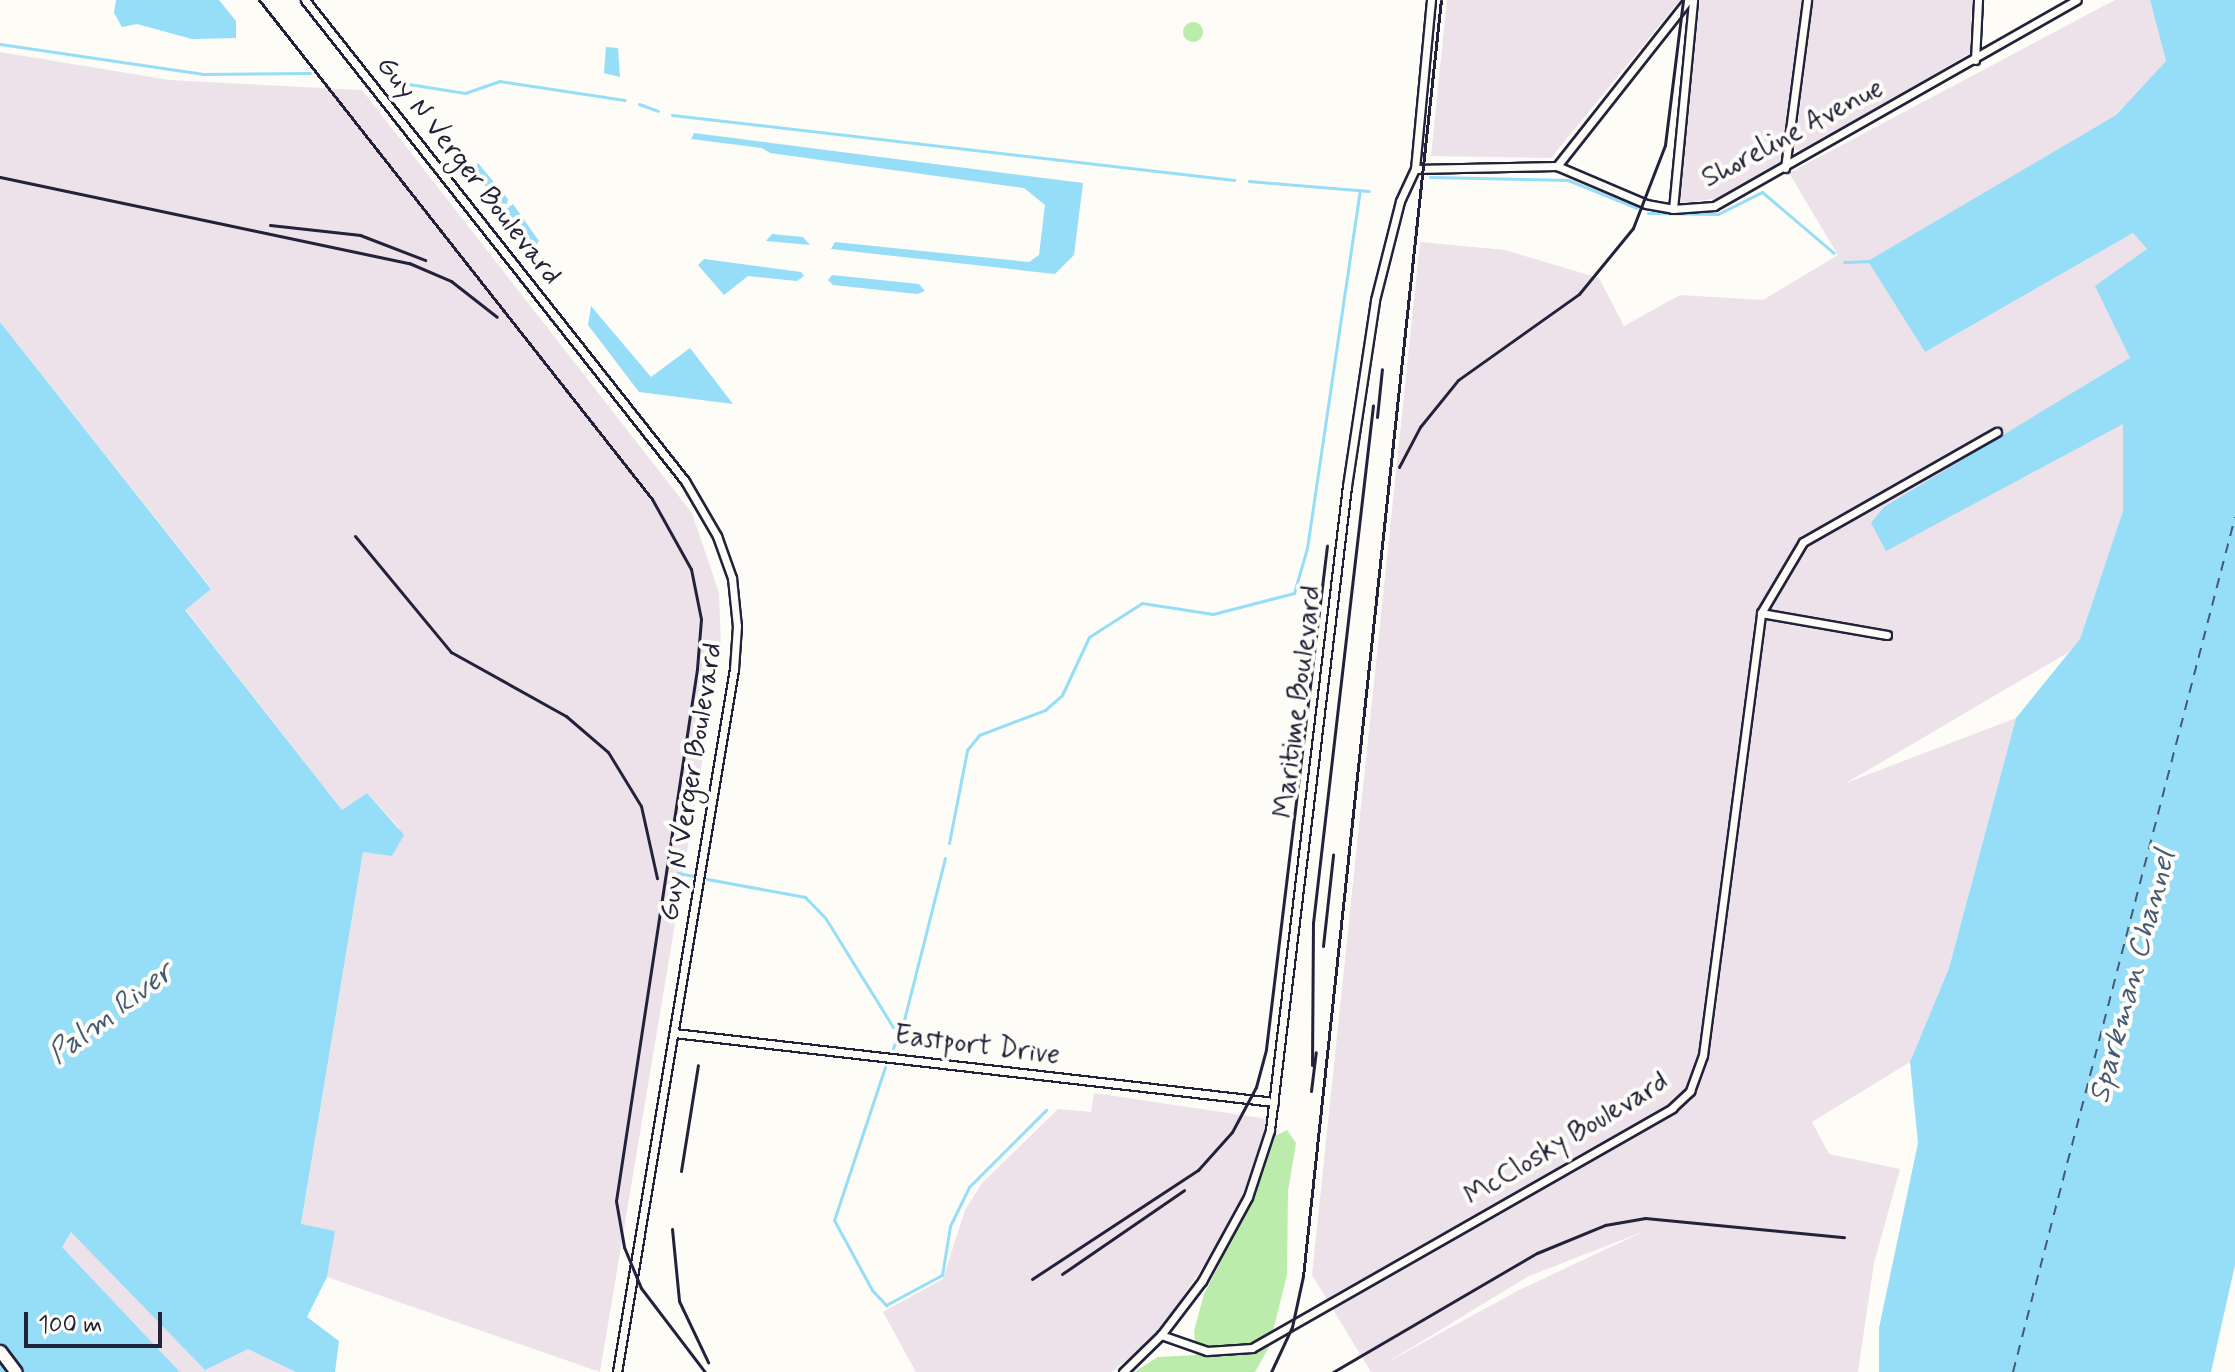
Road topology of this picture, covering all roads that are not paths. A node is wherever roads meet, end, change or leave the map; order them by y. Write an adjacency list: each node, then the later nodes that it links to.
1 (305, 0): 15 (street, Guy N Verger Boulevard)
2 (1431, 0): 10 (street, Maritime Boulevard)
3 (1690, 0): 8 (street); 11 (street)
4 (1807, 0): 9 (street)
5 (1978, 0): 7 (street)
6 (2077, 0): 7 (street, Shoreline Avenue)
7 (1975, 60): 9 (street, Shoreline Avenue)
8 (1557, 166): 10 (street, Shoreline Avenue); 11 (street, Shoreline Avenue)
9 (1785, 168): 11 (street, Shoreline Avenue)
10 (1415, 169): 16 (street, Maritime Boulevard)
11 (1673, 209)
12 (1997, 432): 13 (street, McClosky Boulevard)
13 (1761, 613): 14 (street); 17 (street, McClosky Boulevard)
14 (1887, 635)
15 (674, 1033): 16 (street, Eastport Drive); 20 (street, Guy N Verger Boulevard)
16 (1274, 1102): 17 (street, Maritime Boulevard)
17 (1161, 1335): 21 (street, Maritime Boulevard)
18 (0, 1351): 19 (main road)
19 (16, 1372)
20 (617, 1372)
21 (1123, 1372)

